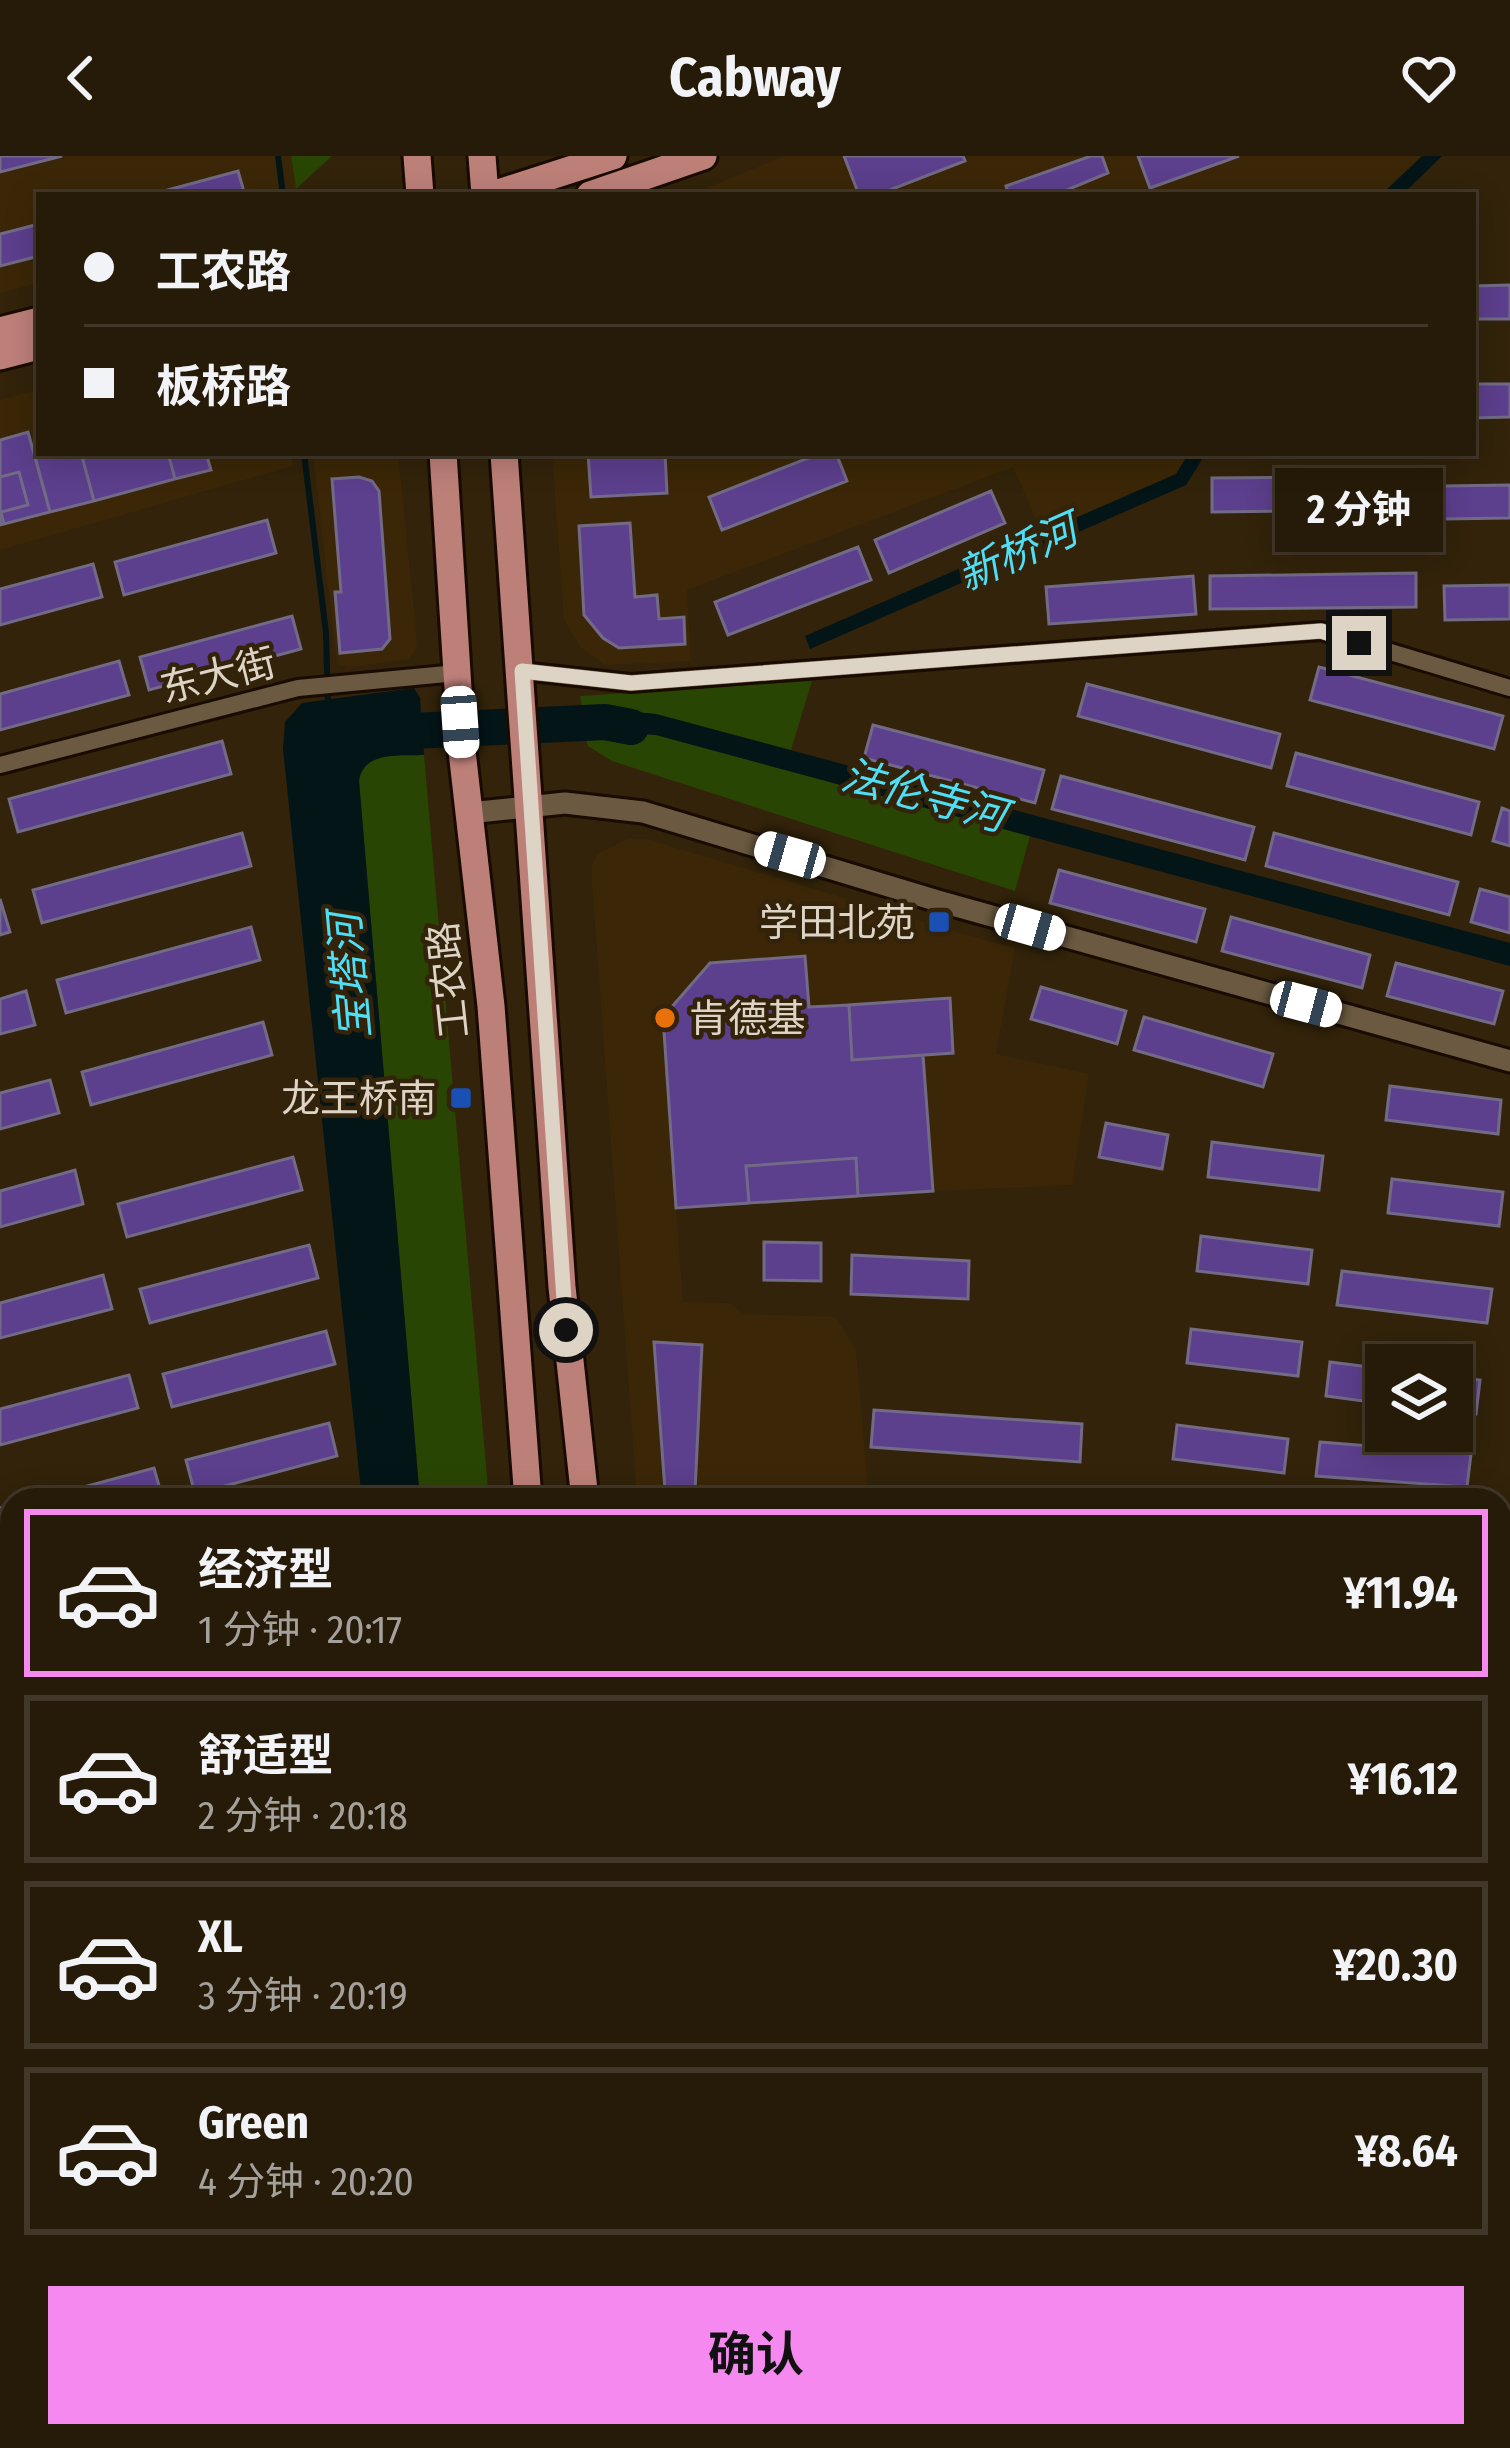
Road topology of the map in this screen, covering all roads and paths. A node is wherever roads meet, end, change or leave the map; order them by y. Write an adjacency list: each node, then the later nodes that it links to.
1 (417, 156): 5 (main road)
2 (482, 156): 6 (main road)
3 (613, 156): 7 (main road)
4 (703, 156): 8 (main road)
5 (419, 192)
6 (488, 192)
7 (499, 192)
8 (599, 192)
9 (36, 322): 10 (main road)
10 (0, 331)
11 (36, 347): 12 (main road)
12 (0, 356)
13 (443, 456): 15 (main road, 工农路)
14 (505, 456): 16 (main road)
15 (457, 682): 18 (street, 东大街); 20 (main road, 工农路)
16 (522, 684): 17 (street); 19 (main road)
17 (1510, 688)
18 (0, 766)
19 (530, 805): 20 (street); 21 (street); 23 (main road)
20 (469, 813): 22 (main road, 工农路)
21 (1510, 1061)
22 (527, 1488)
23 (584, 1488)

